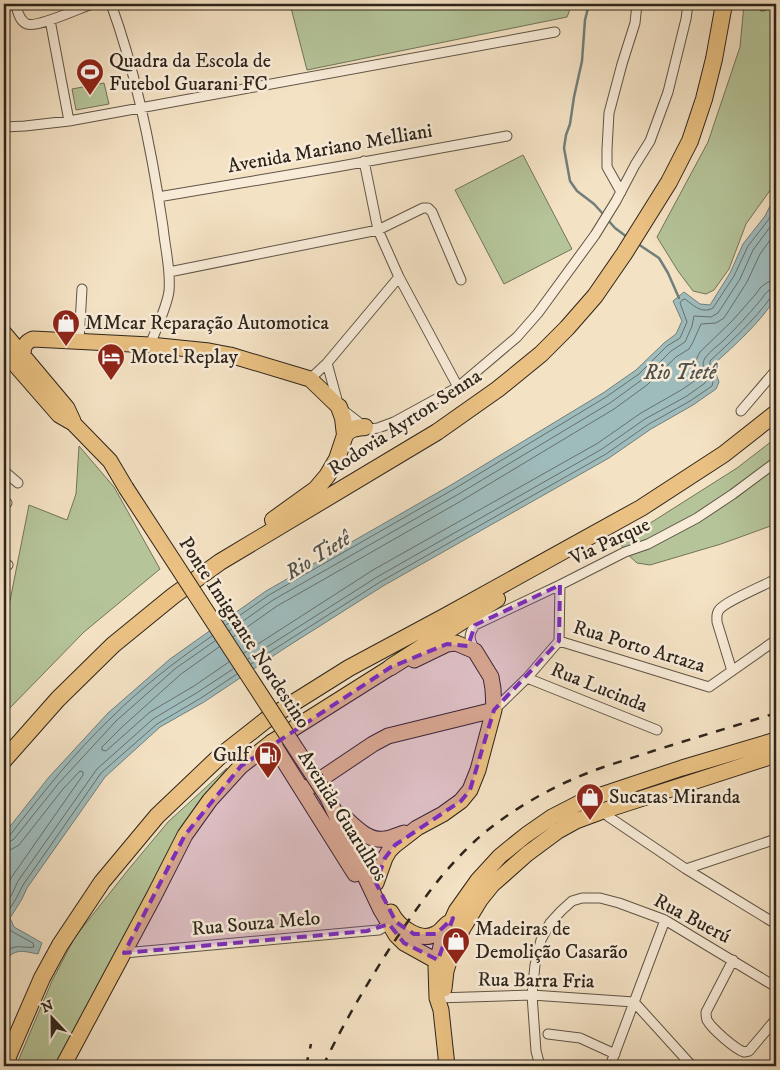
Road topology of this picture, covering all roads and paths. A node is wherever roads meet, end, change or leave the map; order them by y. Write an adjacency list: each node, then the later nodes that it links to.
1 (15, 4): 7 (street)
2 (92, 4): 7 (street)
3 (111, 4): 9 (street)
4 (637, 4): 15 (street)
5 (688, 4): 15 (street)
6 (724, 4): 40 (highway, Rodovia Ayrton Senna)
7 (50, 20): 10 (street)
8 (556, 32): 9 (street)
9 (141, 108): 10 (street); 14 (street)
10 (69, 121): 11 (street)
11 (4, 127)
12 (507, 136): 13 (street, Avenida Mariano Melliani)
13 (364, 161): 14 (street, Avenida Mariano Melliani); 16 (street)
14 (158, 197): 17 (street)
15 (619, 197): 29 (street)
16 (378, 230): 17 (street); 18 (street); 19 (street)
17 (169, 272): 23 (street)
18 (400, 277): 26 (street); 29 (street)
19 (462, 280)
20 (82, 289): 22 (street)
21 (4, 333): 25 (main road)
22 (79, 341): 23 (main road); 25 (main road)
23 (150, 345): 28 (main road)
24 (4, 352): 33 (main road)
25 (22, 355): 33 (main road)
26 (327, 363): 28 (street); 30 (street)
27 (776, 370): 31 (street)
28 (310, 379): 30 (main road)
29 (458, 387): 34 (street)
30 (339, 407): 34 (street); 35 (highway)
31 (741, 411)
32 (776, 414): 39 (highway)
33 (73, 423): 56 (main road, Ponte Imigrante Nordestino, bridge)
34 (365, 427): 35 (highway)
35 (345, 434): 40 (highway)
36 (776, 462): 42 (street, Via Parque)
37 (4, 471): 38 (street)
38 (18, 483)
39 (560, 552): 46 (highway); 81 (highway)
40 (220, 562): 53 (highway, Rodovia Ayrton Senna)
41 (776, 579): 47 (street)
42 (560, 585): 44 (street); 45 (street, Via Parque)
43 (776, 640): 47 (street)
44 (559, 641): 47 (street, Rua Porto Artaza); 48 (street)
45 (475, 651): 46 (main road); 49 (main road)
46 (391, 667): 51 (main road)
47 (732, 672)
48 (527, 678): 49 (street); 50 (street, Rua Lucinda)
49 (494, 710): 54 (main road); 60 (main road)
50 (657, 730)
51 (272, 742): 54 (main road, Avenida Guarulhos); 70 (main road)
52 (775, 746): 55 (main road); 57 (main road)
53 (4, 760)
54 (303, 791): 64 (main road, Avenida Guarulhos)
55 (600, 794): 57 (main road); 59 (main road)
56 (328, 798): 58 (main road, Avenida Guarulhos); 64 (main road, Avenida Guarulhos)
57 (603, 811): 59 (main road); 62 (street)
58 (342, 815): 60 (main road); 63 (main road, Avenida Guarulhos)
59 (563, 819): 65 (main road); 72 (main road)
60 (417, 828): 63 (main road)
61 (776, 839): 62 (street)
62 (686, 870): 68 (street)
63 (376, 882): 65 (main road, Avenida Guarulhos)
64 (381, 910): 67 (main road, Avenida Guarulhos)
65 (453, 918): 72 (main road)
66 (665, 920): 71 (street, Rua Buerú); 75 (street, Rua Buerú); 77 (street)
67 (389, 924): 69 (main road, Avenida Guarulhos); 70 (street, Rua Souza Melo)
68 (776, 924)
69 (415, 949): 72 (main road, Avenida Guarulhos); 73 (main road)
70 (124, 952): 82 (main road)
71 (733, 960): 74 (street, Rua Buerú); 78 (street)
72 (443, 961): 73 (main road); 76 (main road)
73 (436, 982): 76 (main road)
74 (776, 987)
75 (532, 995): 76 (street, Rua Barra Fria); 77 (street, Rua Barra Fria); 84 (street, Rua Buerú)
76 (440, 1002): 83 (main road)
77 (634, 1002): 80 (street); 86 (street)
78 (776, 1018)
79 (548, 1034): 80 (street)
80 (614, 1054): 85 (street)
81 (5, 1066)
82 (63, 1066)
83 (447, 1066)
84 (541, 1066)
85 (610, 1066)
86 (692, 1066)

